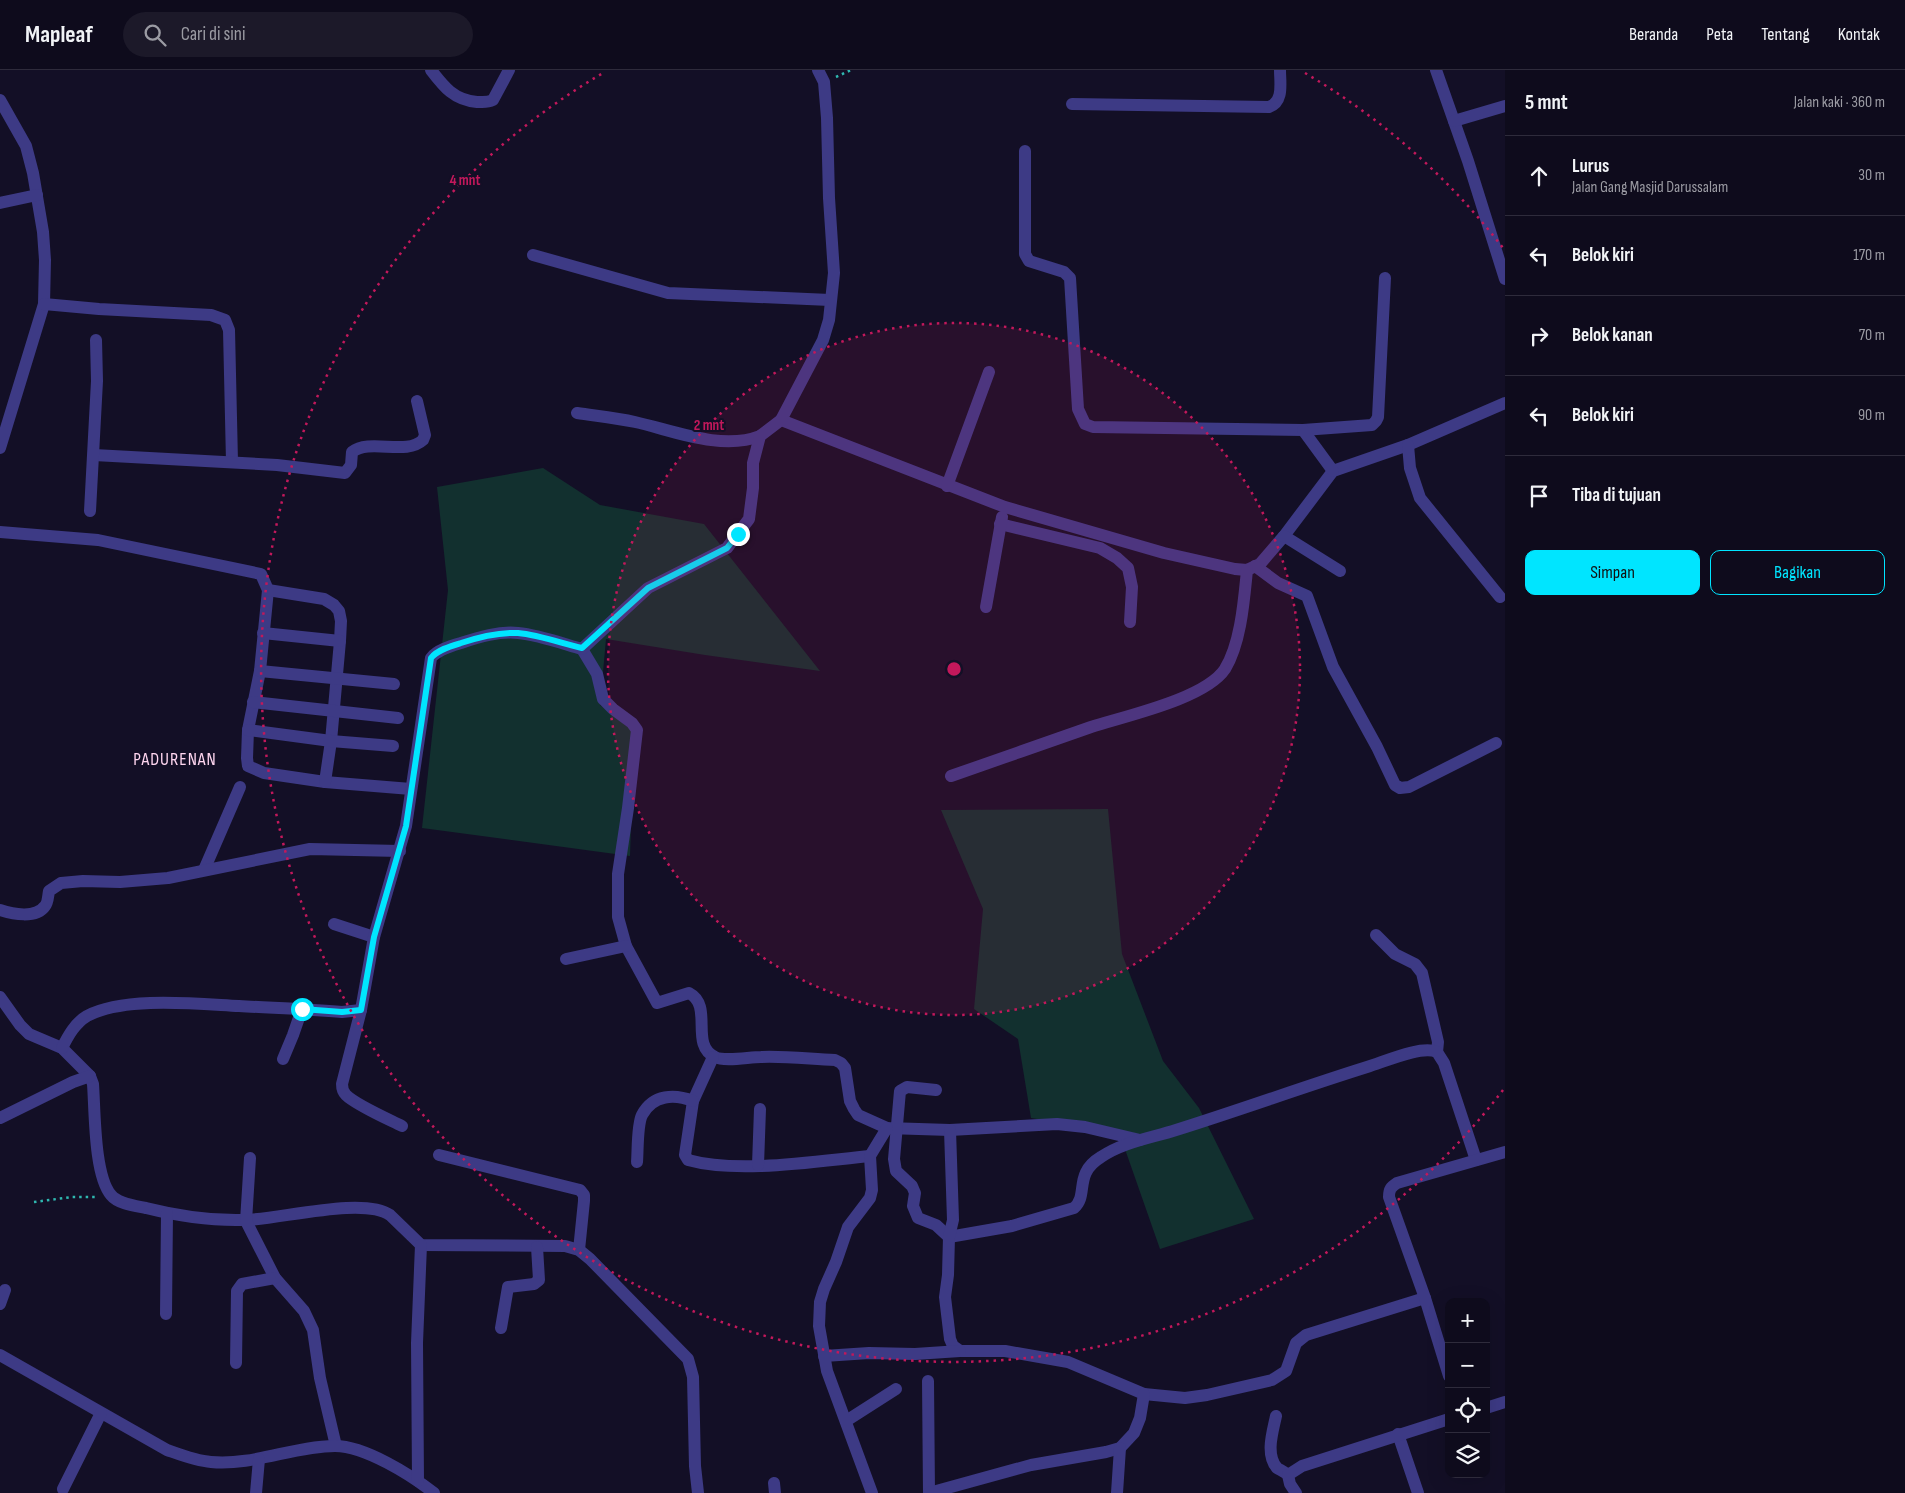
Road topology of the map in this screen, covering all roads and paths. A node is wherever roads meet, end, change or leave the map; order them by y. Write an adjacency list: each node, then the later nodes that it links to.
1 (432, 70): 2 (street)
2 (509, 70)
3 (818, 70): 16 (street)
4 (1280, 70): 7 (street)
5 (1436, 70): 9 (street)
6 (0, 100): 11 (street)
7 (1072, 104)
8 (1505, 106): 9 (street)
9 (1454, 122): 15 (street)
10 (1025, 151): 24 (street)
11 (37, 195): 12 (street); 17 (street)
12 (0, 203)
13 (532, 255): 16 (street)
14 (1385, 278): 24 (street)
15 (1505, 279)
16 (830, 300): 23 (street)
17 (44, 304): 27 (street); 29 (street)
18 (96, 340): 28 (street)
19 (990, 372): 31 (street)
20 (417, 401): 29 (street)
21 (1505, 403): 26 (street)
22 (578, 413): 25 (street)
23 (781, 420): 25 (street); 31 (street)
24 (1303, 430): 30 (street)
25 (760, 436): 45 (street)
26 (1408, 445): 30 (street); 40 (street)
27 (0, 448)
28 (94, 455): 29 (street); 33 (street)
29 (232, 462)
30 (1333, 471): 36 (street)
31 (947, 486): 32 (street)
32 (1005, 507): 34 (street); 37 (street)
33 (90, 511)
34 (1000, 524): 41 (street); 42 (street)
35 (0, 532): 39 (street)
36 (1284, 536): 37 (street); 38 (street)
37 (1251, 568): 54 (street); 56 (street)
38 (1340, 571)
39 (268, 590): 43 (street); 44 (street)
40 (1500, 597)
41 (986, 607)
42 (1130, 622)
43 (263, 632): 44 (street); 46 (street)
44 (340, 641): 47 (street)
45 (582, 648): 59 (street); 66 (street)
46 (260, 672): 47 (street); 49 (street)
47 (336, 678): 48 (street); 50 (street)
48 (394, 684)
49 (254, 702): 50 (street); 52 (street)
50 (333, 710): 51 (street); 53 (street)
51 (398, 718)
52 (248, 730): 53 (street); 57 (street)
53 (331, 740): 55 (street); 57 (street)
54 (1496, 743)
55 (393, 746)
56 (951, 776)
57 (325, 782): 59 (street)
58 (240, 787): 61 (street)
59 (411, 789): 60 (street)
60 (400, 851): 61 (street); 65 (street)
61 (204, 870): 62 (street)
62 (0, 910)
63 (334, 924): 65 (street)
64 (1376, 935): 72 (street)
65 (374, 937): 70 (street)
66 (626, 946): 67 (street); 73 (street)
67 (566, 959)
68 (0, 997): 71 (street)
69 (302, 1009): 70 (street); 71 (street); 74 (street)
70 (361, 1010): 80 (street)
71 (62, 1048): 75 (street)
72 (1437, 1052): 83 (street); 88 (street)
73 (713, 1056): 77 (street); 81 (street)
74 (283, 1059)
75 (90, 1076): 79 (street); 91 (street)
76 (936, 1090): 81 (street)
77 (693, 1102): 89 (street); 90 (street)
78 (760, 1109): 90 (street)
79 (0, 1118)
80 (402, 1126)
81 (891, 1129): 82 (street); 86 (street); 95 (street)
82 (950, 1130): 83 (street); 95 (street)
83 (1140, 1140): 95 (street)
84 (1505, 1152): 88 (street)
85 (438, 1155): 98 (street)
86 (870, 1156): 90 (street); 107 (street)
87 (250, 1158): 94 (street)
88 (1476, 1160): 101 (street)
89 (636, 1162)
90 (758, 1165)
91 (112, 1196): 92 (path); 93 (street)
92 (34, 1202)
93 (167, 1213): 94 (street); 103 (street)
94 (246, 1220): 96 (street); 99 (street)
95 (949, 1237): 105 (street)
96 (421, 1245): 97 (street); 124 (street)
97 (537, 1247): 98 (street); 104 (street)
98 (579, 1250): 128 (street)
99 (275, 1278): 108 (street); 120 (street)
100 (5, 1290): 102 (street)
101 (1425, 1298): 109 (street); 112 (street)
102 (0, 1304)
103 (166, 1314)
104 (501, 1328)
105 (960, 1352): 107 (street); 112 (street)
106 (0, 1355): 115 (street)
107 (824, 1356): 118 (street)
108 (236, 1363)
109 (1445, 1363)
110 (928, 1381): 130 (street)
111 (896, 1389): 118 (street)
112 (1144, 1394): 121 (street)
113 (1505, 1402): 114 (street)
114 (1490, 1407)
115 (101, 1413): 122 (street); 125 (street)
116 (1276, 1416): 123 (street)
117 (1445, 1420): 119 (street)
118 (846, 1421): 129 (street)
119 (1398, 1434): 123 (street); 133 (street)
120 (336, 1446): 122 (street); 124 (street)
121 (1120, 1448): 130 (street); 131 (street)
122 (259, 1459): 126 (street)
123 (1288, 1475): 132 (street)
124 (418, 1481): 127 (street)
125 (63, 1489)
126 (256, 1493)
127 (434, 1493)
128 (698, 1493)
129 (872, 1493)
130 (929, 1493)
131 (1117, 1493)
132 (1296, 1493)
133 (1418, 1493)

